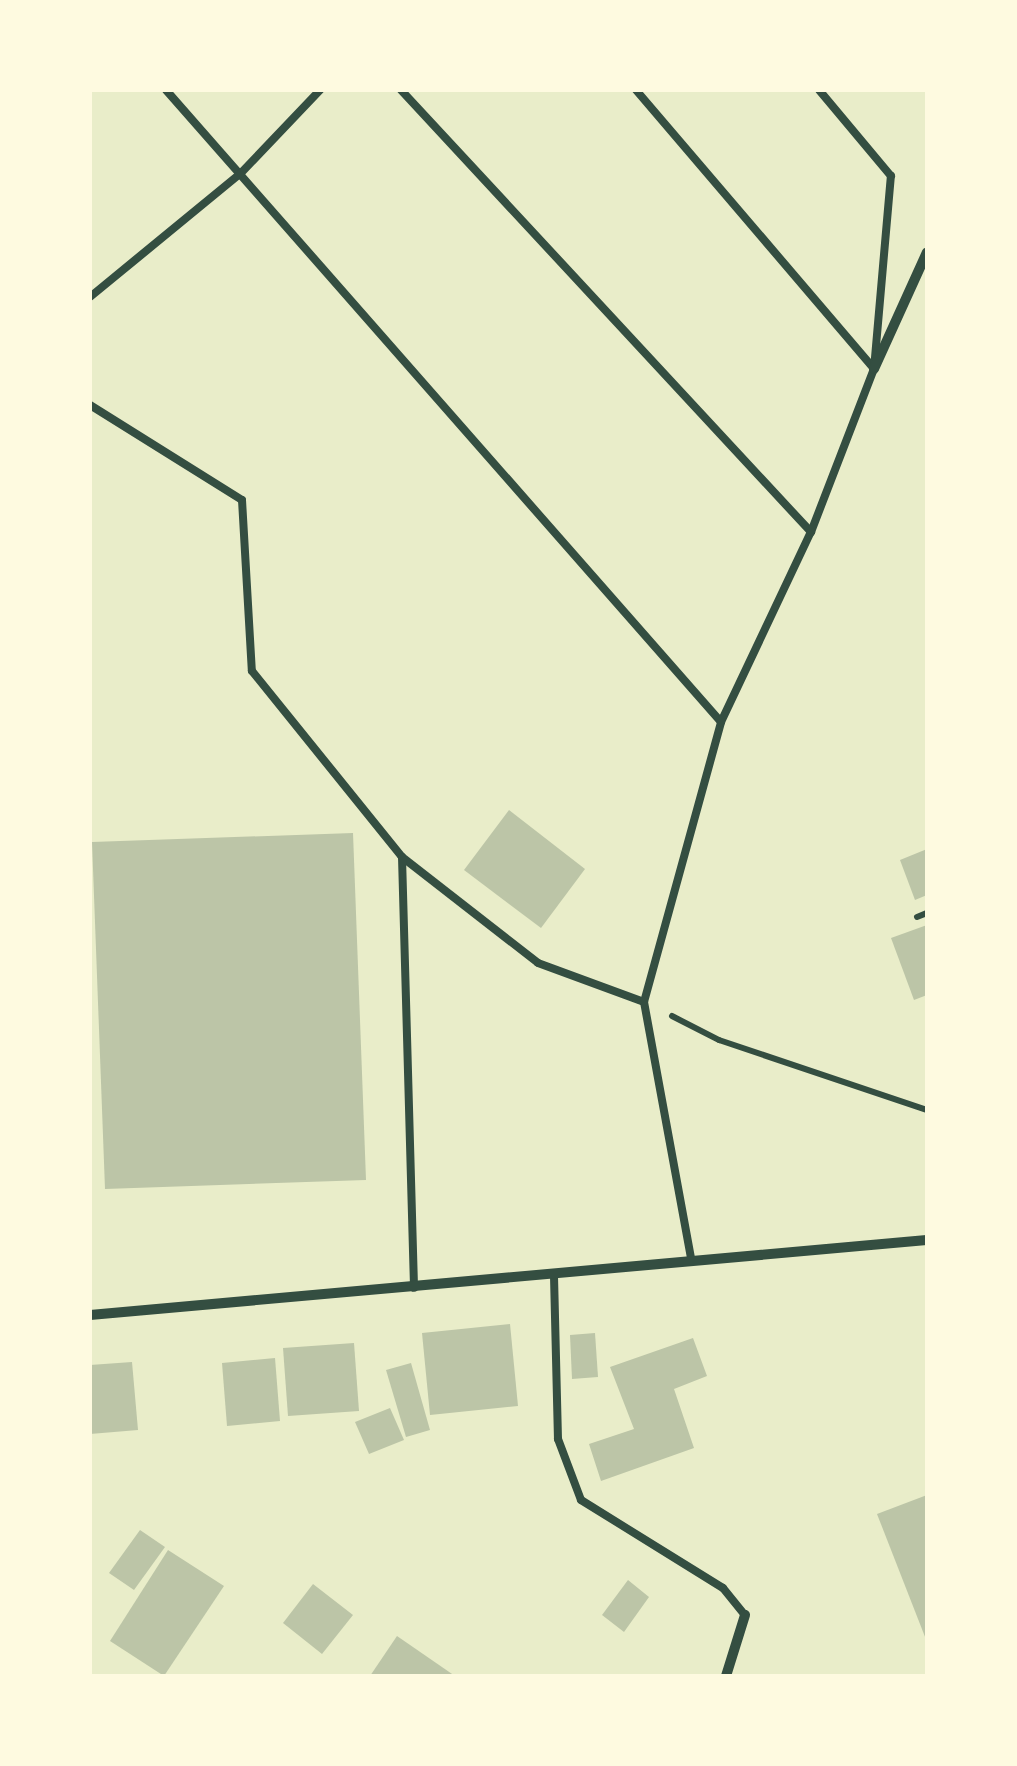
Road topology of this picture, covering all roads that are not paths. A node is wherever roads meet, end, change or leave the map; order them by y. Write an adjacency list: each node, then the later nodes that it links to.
1 (166, 90): 6 (lane)
2 (320, 90): 6 (lane)
3 (401, 90): 11 (lane)
4 (636, 90): 9 (lane)
5 (819, 90): 9 (lane)
6 (241, 174): 8 (lane); 12 (lane)
7 (927, 252): 9 (street)
8 (90, 297)
9 (874, 369): 11 (lane)
10 (90, 405): 13 (lane)
11 (811, 532): 12 (lane)
12 (721, 722): 14 (lane)
13 (402, 857): 14 (lane); 18 (lane)
14 (644, 1002): 16 (lane)
15 (927, 1240): 16 (street)
16 (691, 1258): 17 (street)
17 (554, 1276): 18 (street); 20 (lane)
18 (414, 1288): 19 (street)
19 (90, 1315)
20 (745, 1615): 21 (street)
21 (726, 1676)

